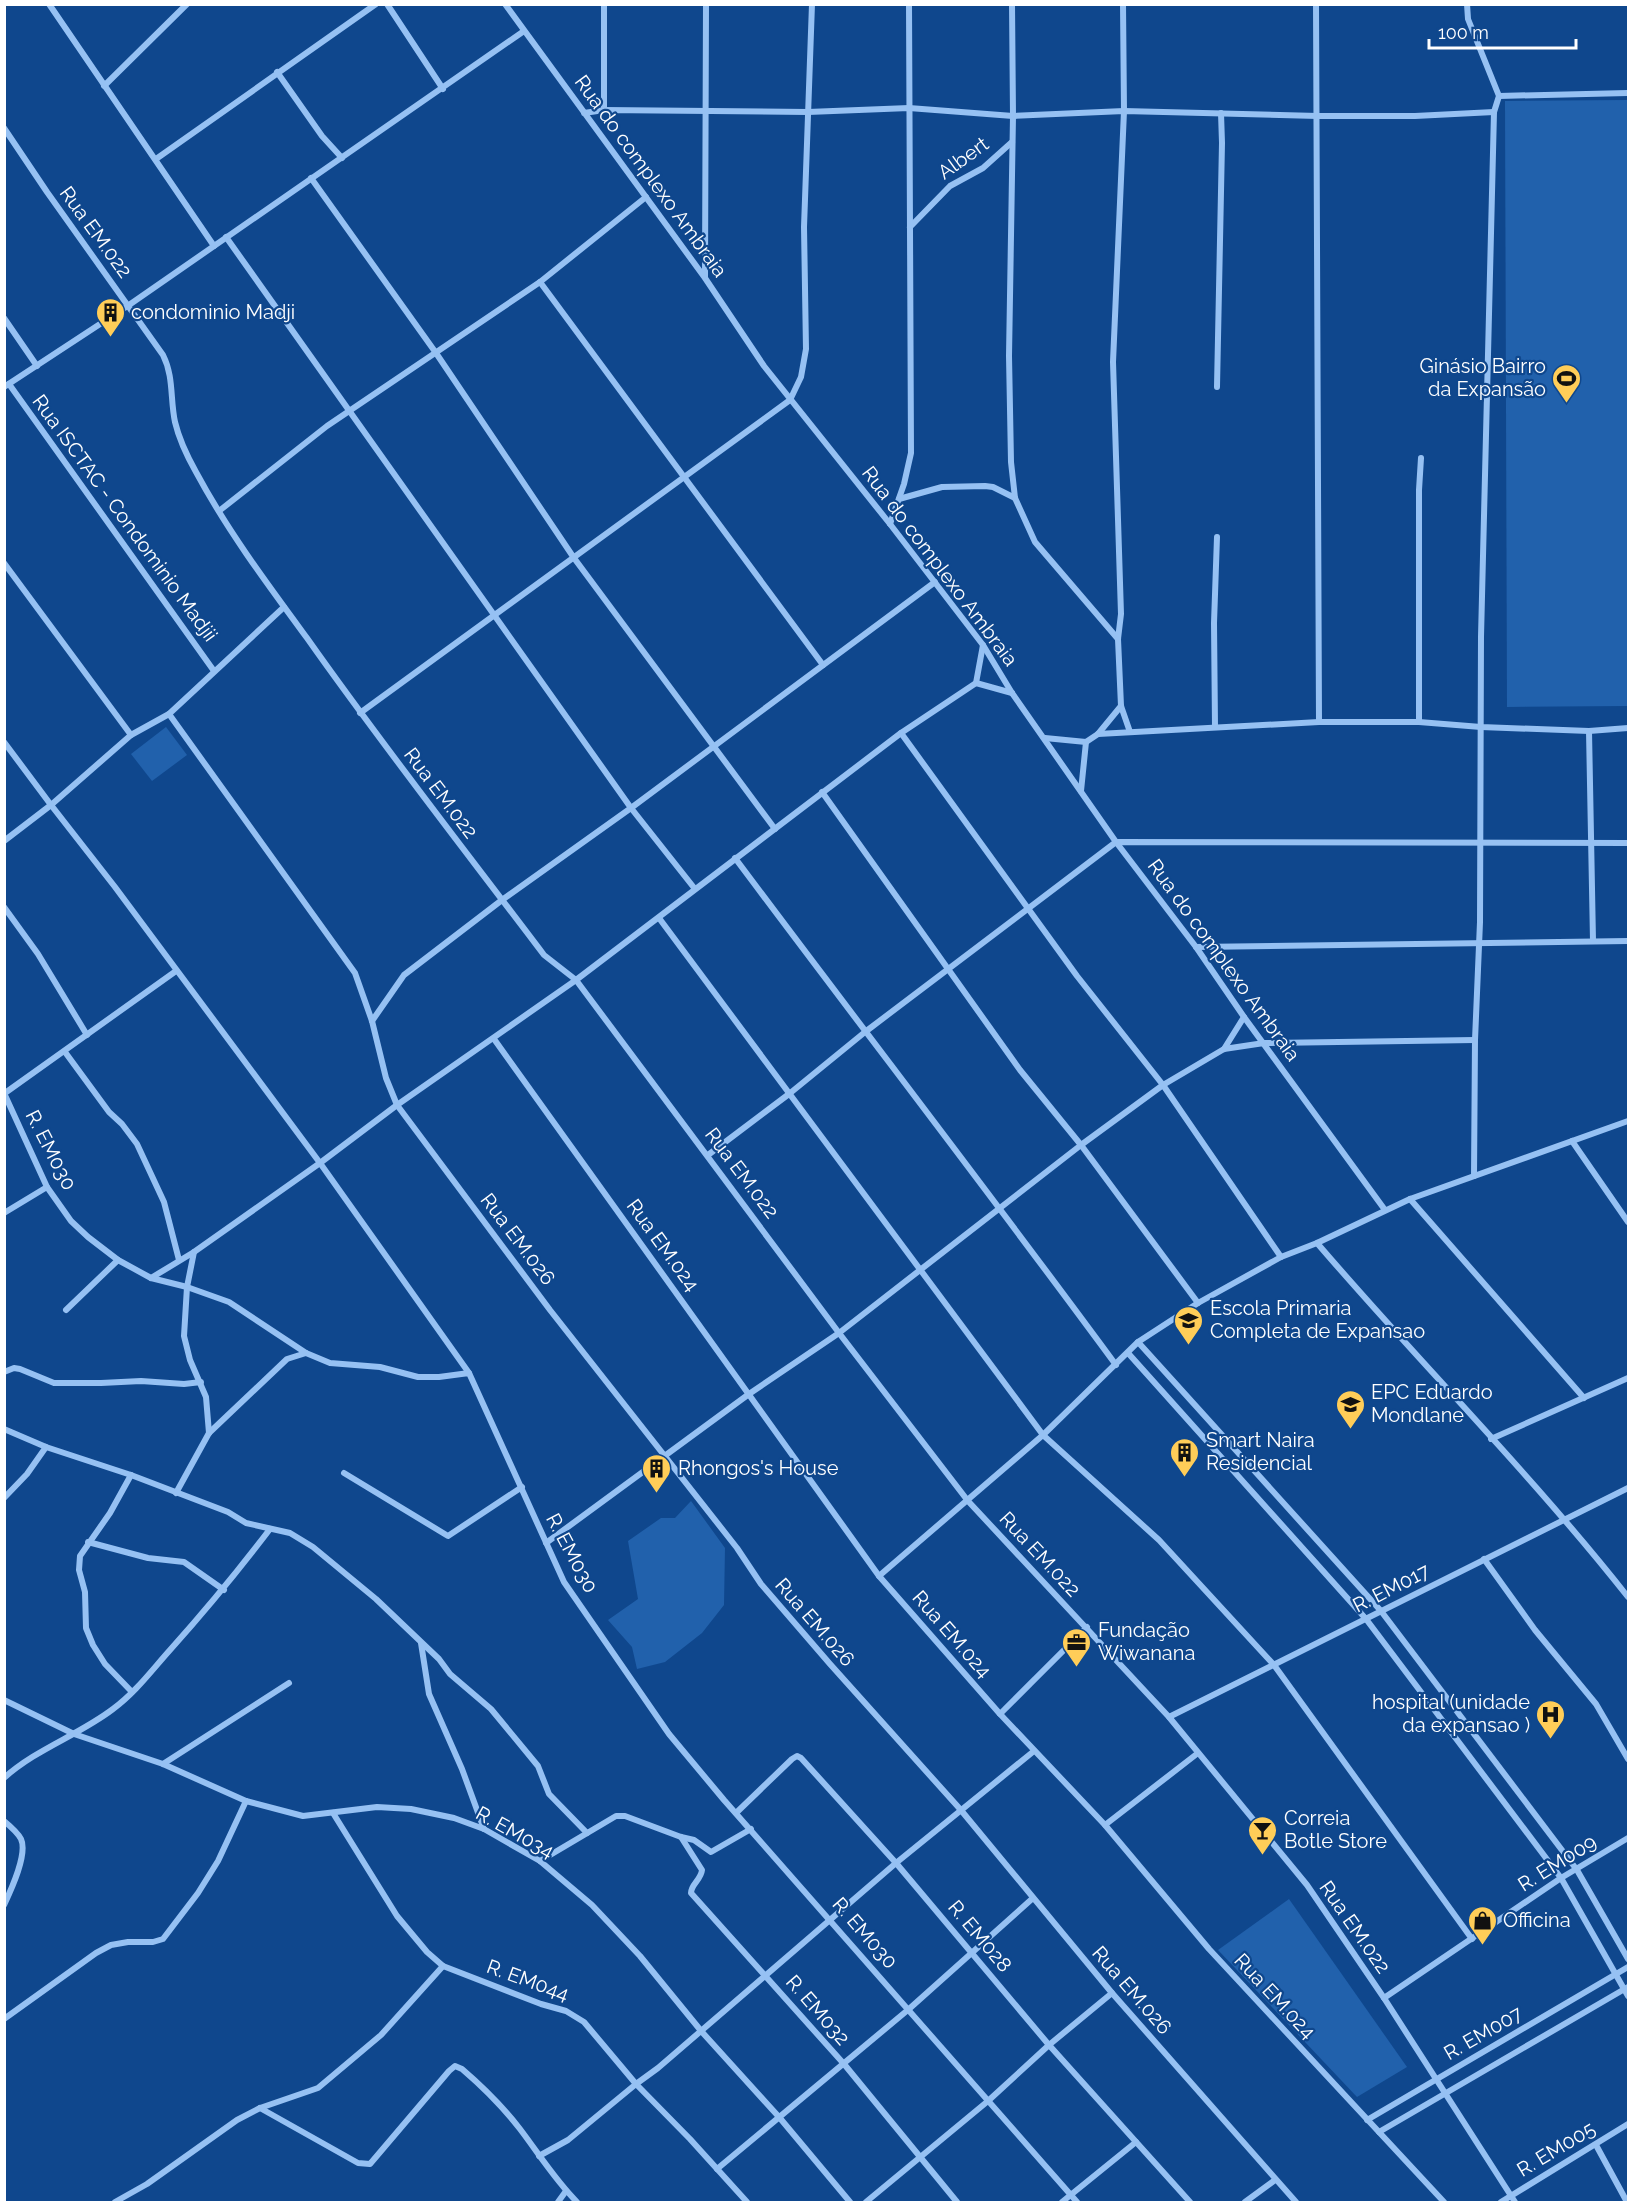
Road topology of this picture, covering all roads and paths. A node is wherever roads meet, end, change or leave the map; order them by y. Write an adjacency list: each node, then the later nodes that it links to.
1 (49, 4): 16 (street)
2 (187, 4): 16 (street)
3 (376, 4): 15 (street)
4 (387, 4): 17 (street)
5 (505, 4): 14 (street, Rua do complexo Ambraia)
6 (604, 4): 21 (street)
7 (706, 4): 22 (street)
8 (812, 4): 24 (street)
9 (909, 4): 20 (street)
10 (1012, 4): 28 (street)
11 (1123, 4): 23 (street)
12 (1316, 4): 29 (street)
13 (1467, 4): 19 (street)
14 (524, 31): 17 (street); 26 (street, Rua do complexo Ambraia)
15 (277, 72): 32 (street); 33 (street)
16 (104, 86): 33 (street)
17 (444, 89): 32 (street)
18 (1629, 93): 19 (street)
19 (1499, 96): 25 (street)
20 (909, 108): 24 (street); 28 (street); 36 (street)
21 (604, 110): 22 (street); 26 (street)
22 (706, 110): 24 (street); 39 (street)
23 (1124, 111): 27 (street); 28 (street); 61 (street)
24 (808, 112): 47 (street)
25 (1494, 112): 29 (street); 73 (street)
26 (584, 113): 35 (street, Rua do complexo Ambraia)
27 (1221, 113): 29 (street); 46 (street)
28 (1013, 116): 31 (street)
29 (1318, 116): 70 (street)
30 (4, 128): 41 (street, Rua EM.022)
31 (1012, 142): 36 (street, Albert); 51 (street)
32 (342, 158): 34 (street)
33 (156, 159): 38 (street)
34 (311, 178): 37 (street); 43 (street)
35 (646, 197): 39 (street, Rua do complexo Ambraia); 40 (street)
36 (909, 228): 52 (street)
37 (226, 237): 38 (street); 48 (street)
38 (214, 246): 41 (street)
39 (705, 278): 47 (street, Rua do complexo Ambraia)
40 (540, 282): 43 (street); 50 (street)
41 (129, 306): 44 (street); 53 (street, Rua EM.022)
42 (4, 318): 44 (street)
43 (436, 353): 48 (street); 56 (street)
44 (37, 366): 45 (street)
45 (7, 386): 64 (street, Rua ISCTAC - Condominio Madjii)
46 (1217, 387)
47 (790, 400): 50 (street); 54 (street, Rua do complexo Ambraia)
48 (349, 412): 53 (street); 60 (street)
49 (1421, 458): 71 (street)
50 (684, 477): 56 (street); 63 (street)
51 (1015, 498): 52 (street); 61 (street)
52 (899, 499): 54 (street)
53 (219, 511): 59 (street, Rua EM.022)
54 (891, 524): 58 (street, Rua do complexo Ambraia)
55 (1217, 537): 72 (street)
56 (574, 558): 60 (street); 83 (street)
57 (4, 563): 79 (street)
58 (935, 582): 62 (street, Rua do complexo Ambraia); 63 (street)
59 (285, 607): 64 (street); 68 (street, Rua EM.022)
60 (495, 616): 68 (street); 87 (street)
61 (1118, 639): 67 (street)
62 (983, 645): 65 (street); 66 (street, Rua do complexo Ambraia)
63 (823, 665): 83 (street)
64 (214, 671): 69 (street)
65 (976, 683): 66 (street); 77 (street)
66 (1012, 693): 80 (street, Rua do complexo Ambraia)
67 (1120, 706): 76 (street); 78 (street)
68 (360, 713): 96 (street, Rua EM.022)
69 (169, 714): 79 (street); 108 (street, Rua EM.026)
70 (1319, 722): 71 (street); 72 (street)
71 (1419, 722): 73 (street)
72 (1215, 727): 76 (street)
73 (1481, 727): 75 (street); 91 (street)
74 (1629, 728): 75 (street)
75 (1589, 731): 93 (street)
76 (1130, 732): 78 (street)
77 (901, 733): 85 (street); 98 (street)
78 (1098, 734): 82 (street)
79 (130, 735): 86 (street)
80 (1045, 738): 82 (street); 84 (street, Rua do complexo Ambraia)
81 (4, 742): 86 (street)
82 (1086, 742): 84 (street)
83 (714, 746): 87 (street); 88 (street)
84 (1081, 791): 90 (street, Rua do complexo Ambraia)
85 (822, 792): 88 (street); 105 (street)
86 (51, 805): 89 (street); 104 (street)
87 (631, 808): 95 (street); 96 (street)
88 (775, 829): 94 (street)
89 (4, 841)
90 (1116, 842): 91 (street); 98 (street); 103 (street, Rua do complexo Ambraia)
91 (1481, 842): 93 (street); 102 (street)
92 (1629, 843): 93 (street)
93 (1590, 844): 100 (street)
94 (735, 858): 95 (street); 109 (street)
95 (695, 889): 99 (street)
96 (502, 900): 106 (street, Rua EM.022); 108 (street)
97 (4, 907): 110 (street)
98 (1028, 909): 105 (street); 116 (street)
99 (658, 918): 106 (street); 118 (street)
100 (1593, 941): 101 (street); 102 (street)
101 (1629, 941)
102 (1480, 945): 103 (street); 112 (street)
103 (1196, 948): 107 (street, Rua do complexo Ambraia)
104 (176, 971): 110 (street); 124 (street)
105 (948, 971): 109 (street); 122 (street)
106 (576, 980): 111 (street); 123 (street, Rua EM.022)
107 (1244, 1017): 113 (street, Rua do complexo Ambraia); 114 (street)
108 (372, 1021): 119 (street, Rua EM.026)
109 (865, 1032): 118 (street); 128 (street)
110 (87, 1035): 115 (street)
111 (494, 1039): 119 (street); 151 (street, Rua EM.024)
112 (1475, 1040): 113 (street); 125 (street)
113 (1264, 1043): 114 (street); 129 (street, Rua do complexo Ambraia)
114 (1224, 1049): 116 (street)
115 (65, 1052): 117 (street); 136 (street)
116 (1163, 1085): 122 (street); 134 (street)
117 (5, 1093): 126 (street, R. EM030)
118 (789, 1094): 123 (street); 137 (street)
119 (397, 1105): 124 (street); 158 (street, Rua EM.026)
120 (1629, 1121): 121 (street)
121 (1572, 1141): 125 (street); 131 (street)
122 (1080, 1145): 128 (street); 140 (street)
123 (708, 1155): 142 (street, Rua EM.022)
124 (320, 1163): 133 (street); 148 (street)
125 (1474, 1176): 127 (street)
126 (47, 1187): 130 (street); 135 (street, R. EM030)
127 (1410, 1199): 129 (street); 152 (street)
128 (1000, 1208): 137 (street); 146 (street)
129 (1385, 1210): 132 (street)
130 (4, 1213)
131 (1629, 1222)
132 (1317, 1243): 134 (street); 156 (street)
133 (194, 1252): 136 (street); 139 (street)
134 (1281, 1257): 140 (street)
135 (118, 1260): 138 (street, R. EM030); 141 (street)
136 (178, 1260): 138 (street)
137 (921, 1270): 142 (street); 155 (street)
138 (151, 1278): 139 (street, R. EM030)
139 (187, 1287): 144 (street, R. EM030); 150 (street)
140 (1198, 1303): 143 (street)
141 (66, 1310)
142 (839, 1333): 151 (street); 165 (street, Rua EM.022)
143 (1138, 1342): 145 (street); 174 (street)
144 (306, 1353): 148 (street, R. EM030); 154 (street)
145 (1128, 1353): 146 (street); 175 (street)
146 (1116, 1365): 155 (street)
147 (4, 1372): 150 (street)
148 (469, 1372): 161 (street, R. EM030)
149 (1629, 1378): 152 (street)
150 (201, 1382): 154 (street)
151 (749, 1395): 158 (street); 171 (street, Rua EM.024)
152 (1584, 1398): 156 (street)
153 (4, 1429): 157 (street)
154 (209, 1433): 163 (street)
155 (1043, 1435): 165 (street); 179 (street)
156 (1491, 1439): 166 (street)
157 (46, 1447): 160 (street); 164 (street)
158 (663, 1457): 169 (street); 193 (street, Rua EM.026)
159 (345, 1473): 161 (street)
160 (131, 1475): 163 (street); 168 (street)
161 (522, 1487): 169 (street, R. EM030)
162 (1629, 1488): 166 (street, R. EM017)
163 (176, 1493): 167 (street)
164 (4, 1498)
165 (968, 1501): 171 (street); 176 (street, Rua EM.022)
166 (1565, 1519): 170 (street, R. EM017); 173 (street)
167 (270, 1529): 172 (street); 177 (street)
168 (88, 1542): 172 (street); 182 (street)
169 (546, 1543): 195 (street, R. EM030)
170 (1484, 1559): 174 (street, R. EM017); 189 (street)
171 (879, 1576): 184 (street, Rua EM.024)
172 (224, 1590): 182 (street)
173 (1629, 1597)
174 (1381, 1611): 175 (street, R. EM017); 205 (street)
175 (1366, 1619): 179 (street, R. EM017); 206 (street)
176 (1087, 1627): 184 (street); 185 (street, Rua EM.022)
177 (421, 1642): 178 (street); 180 (street)
178 (439, 1659): 180 (street); 200 (street)
179 (1274, 1665): 185 (street, R. EM017); 210 (street)
180 (424, 1667): 198 (street)
181 (289, 1683): 190 (street)
182 (132, 1692): 186 (street)
183 (4, 1700): 186 (street, R. EM034)
184 (1000, 1714): 187 (street, Rua EM.024)
185 (1169, 1717): 188 (street, Rua EM.022)
186 (74, 1734): 190 (street, R. EM034); 191 (street)
187 (1034, 1751): 193 (street); 197 (street, Rua EM.024)
188 (1198, 1754): 197 (street); 220 (street, Rua EM.022)
189 (1629, 1759)
190 (163, 1764): 192 (street, R. EM034)
191 (4, 1778)
192 (246, 1801): 194 (street, R. EM034); 222 (street)
193 (960, 1809): 204 (street); 207 (street, Rua EM.026)
194 (333, 1813): 198 (street, R. EM034); 213 (street, R. EM044)
195 (736, 1813): 199 (street, R. EM030); 204 (street, R. EM028)
196 (4, 1821): 208 (street)
197 (1105, 1826): 232 (street, Rua EM.024)
198 (484, 1829): 203 (street, R. EM034)
199 (751, 1829): 201 (street); 209 (street, R. EM030)
200 (587, 1833): 201 (street); 203 (street)
201 (681, 1838): 216 (street, R. EM032)
202 (1629, 1838): 205 (street, R. EM009)
203 (540, 1861): 223 (street, R. EM034)
204 (896, 1863): 209 (street); 211 (street, R. EM028)
205 (1576, 1870): 206 (street, R. EM009); 212 (street)
206 (1561, 1878): 210 (street, R. EM009); 215 (street)
207 (1033, 1898): 211 (street); 218 (street, Rua EM.026)
208 (4, 1905)
209 (831, 1920): 216 (street); 221 (street, R. EM030)
210 (1472, 1939): 220 (street, R. EM009)
211 (973, 1954): 221 (street); 224 (street, R. EM028)
212 (1629, 1959)
213 (443, 1966): 227 (street, R. EM044); 230 (street)
214 (1629, 1967): 215 (street, R. EM007)
215 (1615, 1974): 217 (street); 226 (street, R. EM007)
216 (766, 1976): 223 (street); 225 (street, R. EM032)
217 (1626, 1988): 219 (street); 228 (street, R. EM007)
218 (1112, 1993): 224 (street); 240 (street, Rua EM.026)
219 (1629, 1996)
220 (1384, 1998): 226 (street, Rua EM.022)
221 (909, 2009): 225 (street); 229 (street, R. EM030)
222 (4, 2019)
223 (702, 2032): 227 (street); 231 (street, R. EM034)
224 (1049, 2045): 229 (street); 235 (street, R. EM028)
225 (844, 2064): 231 (street); 238 (street, R. EM032)
226 (1435, 2080): 228 (street, Rua EM.022); 232 (street, R. EM007)
227 (636, 2084): 237 (street); 239 (street, R. EM044)
228 (1444, 2094): 234 (street, R. EM007); 243 (street, Rua EM.022)
229 (988, 2101): 238 (street); 242 (street, R. EM030)
230 (260, 2108): 237 (street); 244 (street)
231 (778, 2117): 239 (street); 248 (street, R. EM034)
232 (1367, 2120): 234 (street, Rua EM.024)
233 (1629, 2124): 236 (street, R. EM005)
234 (1379, 2132): 256 (street, Rua EM.024)
235 (1136, 2142): 242 (street); 253 (street, R. EM028)
236 (1596, 2145): 243 (street, R. EM005); 258 (street)
237 (539, 2156): 241 (street)
238 (919, 2158): 249 (street); 250 (street, R. EM032)
239 (717, 2169): 247 (street, R. EM044)
240 (1275, 2180): 254 (street); 255 (street, Rua EM.026)
241 (566, 2191): 245 (street); 246 (street)
242 (1071, 2195): 251 (street); 252 (street, R. EM030)
243 (1513, 2199): 257 (street, R. EM005)
244 (115, 2202)
245 (558, 2202)
246 (577, 2202)
247 (747, 2202)
248 (850, 2202)
249 (866, 2202)
250 (957, 2202)
251 (1062, 2202)
252 (1077, 2202)
253 (1190, 2202)
254 (1245, 2202)
255 (1296, 2202)
256 (1444, 2202)
257 (1501, 2202)
258 (1627, 2202)

